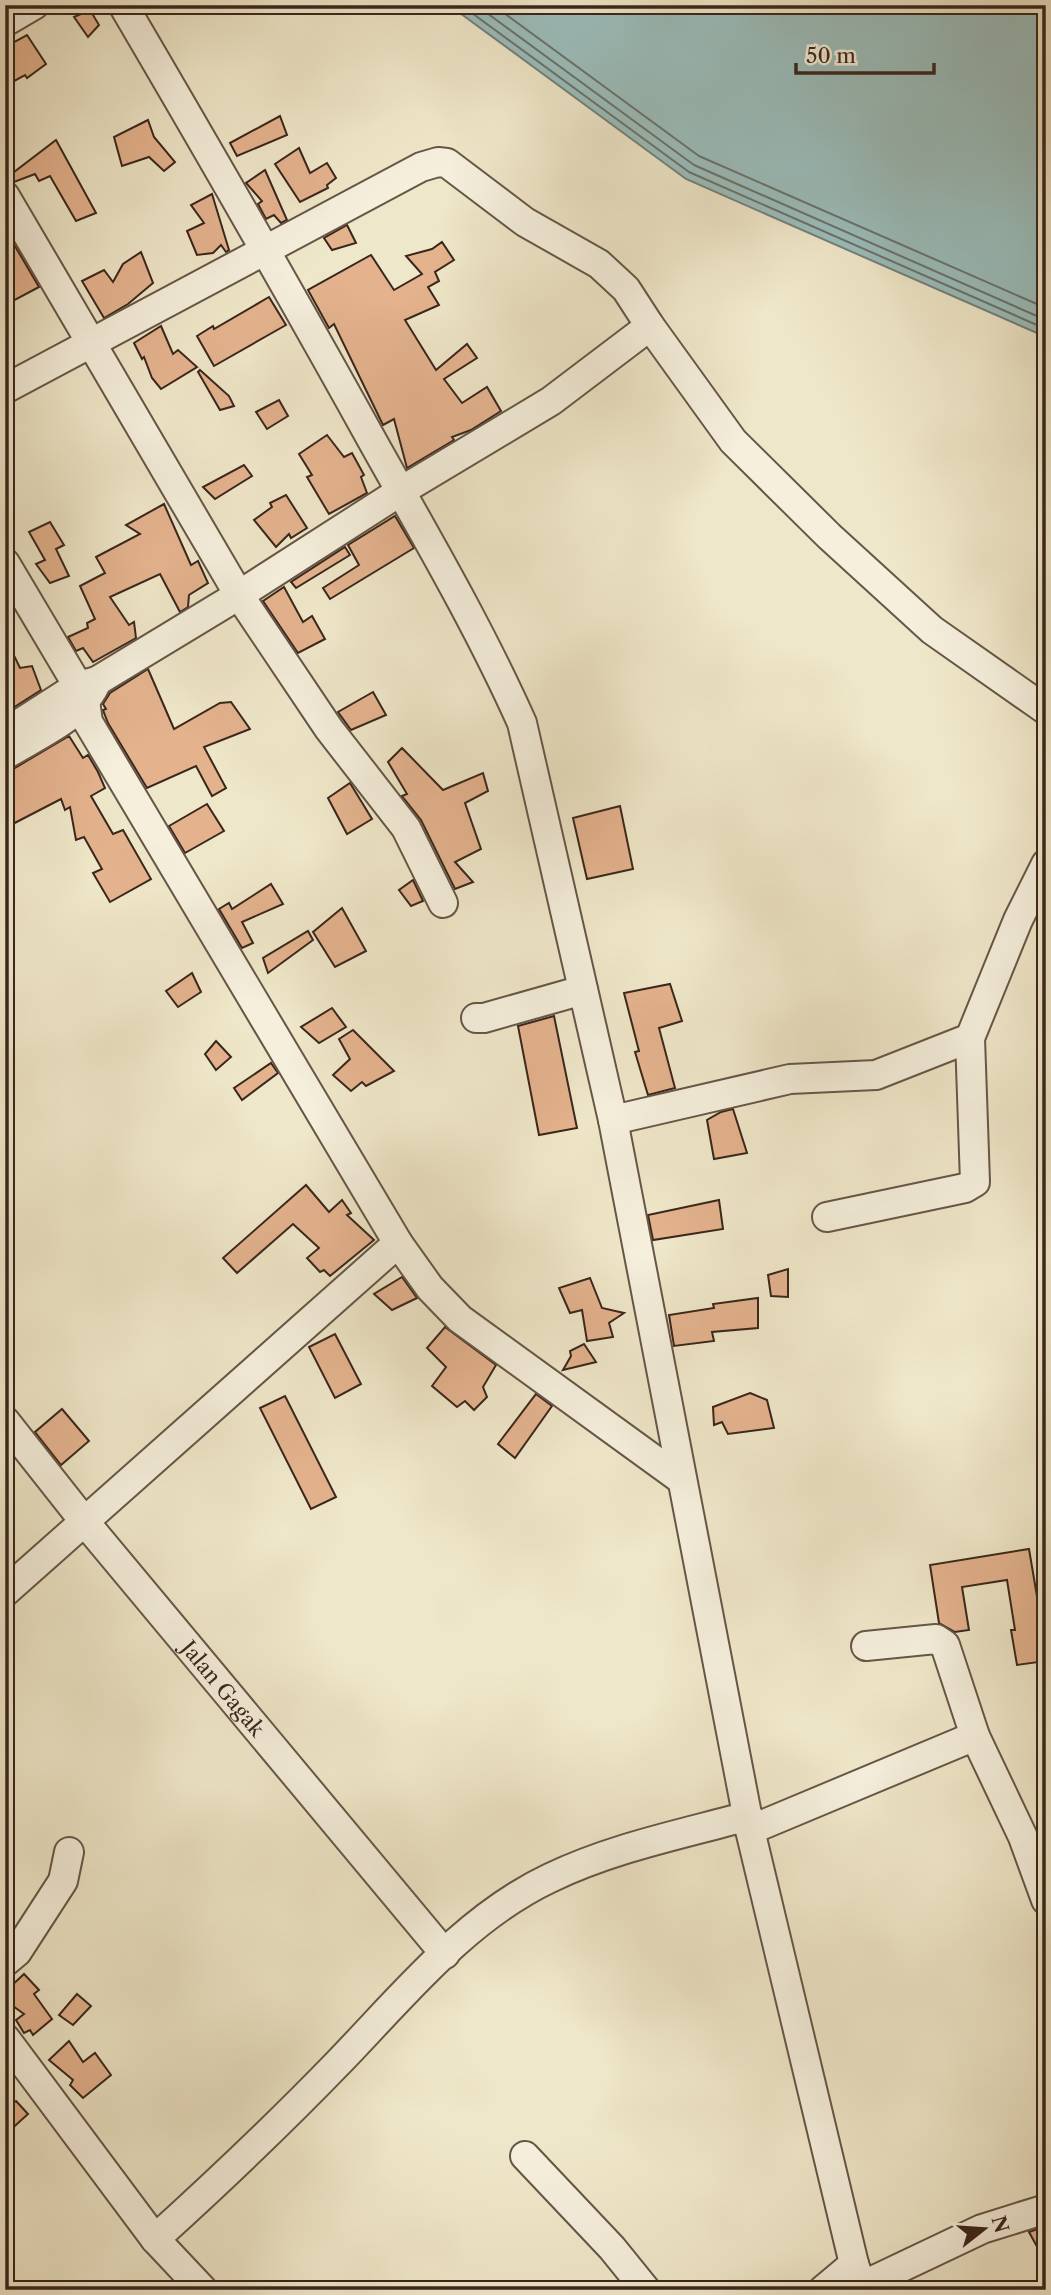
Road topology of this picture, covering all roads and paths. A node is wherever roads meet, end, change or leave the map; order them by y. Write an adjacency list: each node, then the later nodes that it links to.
1 (34, 5): 3 (street)
2 (123, 5): 5 (street)
3 (5, 22)
4 (5, 196): 7 (street)
5 (266, 250): 6 (street); 7 (street); 9 (street)
6 (650, 326): 9 (street); 14 (street)
7 (91, 342): 8 (street); 11 (street)
8 (5, 388)
9 (401, 491): 11 (street); 19 (street)
10 (5, 563): 13 (street)
11 (239, 595): 13 (street); 18 (street)
12 (5, 596): 13 (street)
13 (81, 700): 15 (street); 16 (street); 24 (street)
14 (1046, 710)
15 (5, 733)
16 (5, 755)
17 (1046, 864): 21 (street)
18 (443, 903)
19 (583, 990): 20 (street); 22 (street)
20 (475, 1018)
21 (970, 1038): 22 (street); 23 (street)
22 (613, 1121): 26 (street)
23 (827, 1217)
24 (398, 1243): 26 (street); 27 (street)
25 (5, 1421): 27 (street, Jalan Gagak)
26 (682, 1480): 31 (street)
27 (84, 1521): 28 (street); 34 (street, Jalan Gagak)
28 (5, 1592)
29 (866, 1646): 30 (street)
30 (975, 1736): 31 (street); 33 (street)
31 (749, 1823): 34 (street); 40 (street)
32 (69, 1852): 35 (street)
33 (1046, 1900)
34 (445, 1954): 39 (street)
35 (5, 1962)
36 (5, 2038): 39 (street)
37 (525, 2156): 42 (street)
38 (1046, 2209): 40 (street)
39 (155, 2239): 41 (street)
40 (860, 2280): 43 (street)
41 (203, 2290)
42 (646, 2290)
43 (823, 2290)

